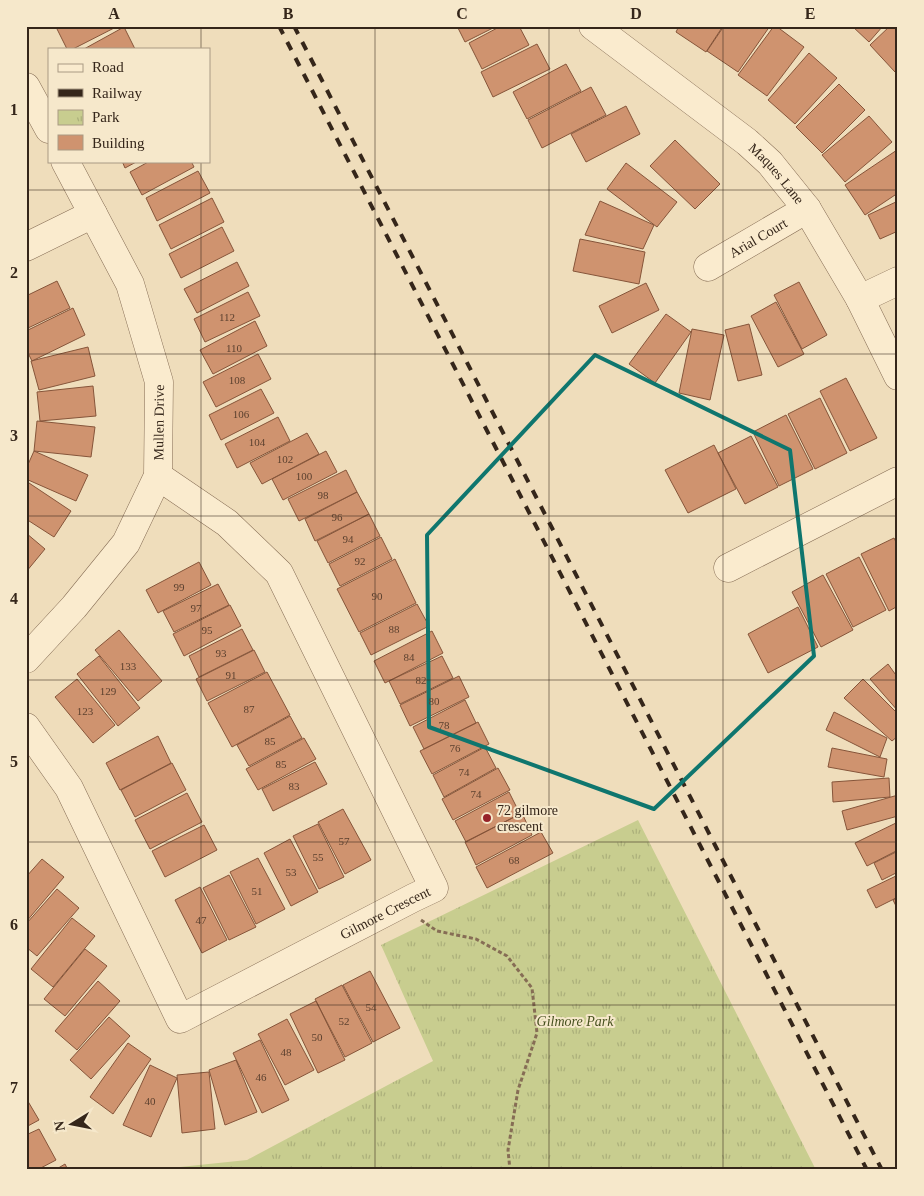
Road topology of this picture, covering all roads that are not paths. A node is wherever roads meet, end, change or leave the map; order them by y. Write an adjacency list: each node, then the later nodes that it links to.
1 (593, 26): 5 (street, Maques Lane)
2 (26, 86): 3 (street)
3 (48, 127)
4 (67, 162): 6 (street, Mullen Drive)
5 (807, 209): 8 (street, Arial Court); 10 (street, Maques Lane)
6 (93, 214): 7 (street); 12 (street, Mullen Drive)
7 (26, 247)
8 (708, 267)
9 (898, 281): 10 (street)
10 (860, 299): 11 (street, Maques Lane)
11 (898, 376)
12 (158, 476): 15 (street, Mullen Drive); 16 (street, Gilmore Crescent)
13 (898, 481): 14 (street)
14 (728, 568)
15 (26, 659)
16 (26, 727)

